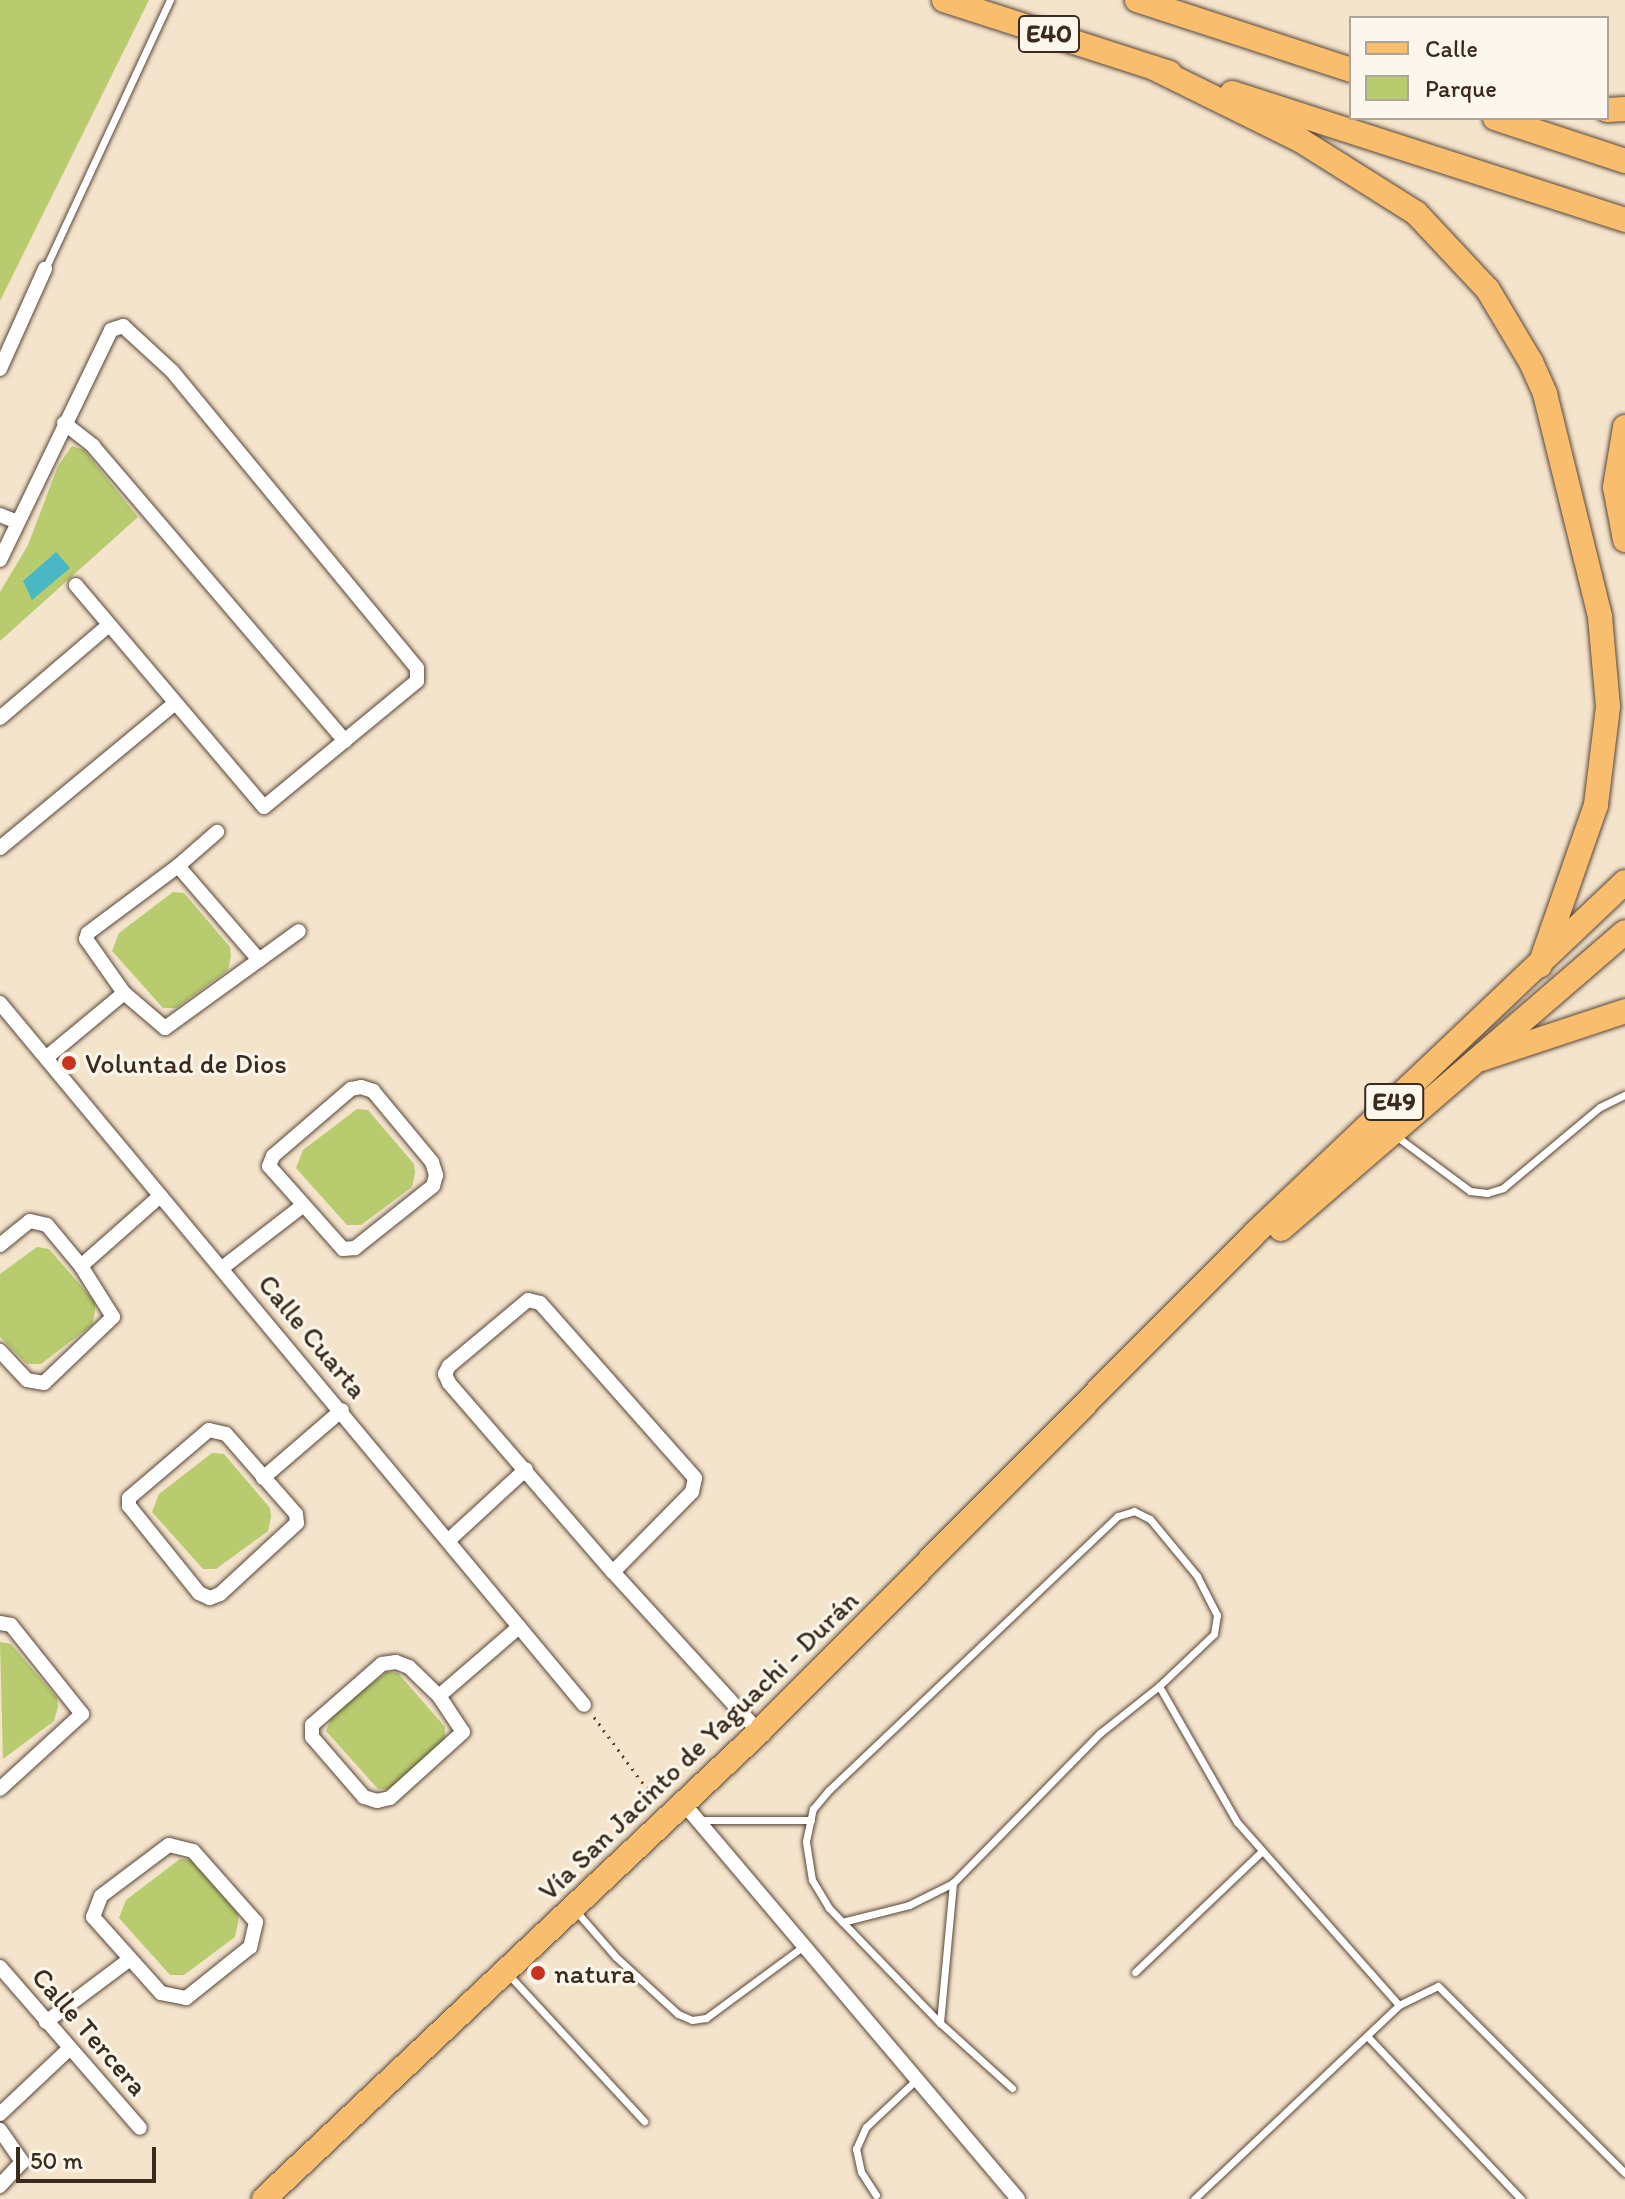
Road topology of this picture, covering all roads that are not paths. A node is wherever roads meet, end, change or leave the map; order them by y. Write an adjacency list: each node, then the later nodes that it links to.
1 (170, 0): 10 (lane)
2 (944, 0): 5 (main road, E40)
3 (1137, 0): 4 (main road)
4 (1156, 4): 6 (main road)
5 (1154, 68): 9 (main road, E40); 30 (main road)
6 (1349, 69)
7 (1501, 120): 8 (main road)
8 (1625, 161)
9 (1625, 220)
10 (45, 269): 11 (street)
11 (0, 369)
12 (64, 423): 15 (street); 22 (street); 22 (street)
13 (1625, 427): 16 (main road)
14 (0, 515): 15 (street)
15 (15, 521): 17 (street)
16 (1625, 540)
17 (2, 550)
18 (76, 585): 19 (street)
19 (109, 625): 20 (street); 21 (street)
20 (174, 704): 22 (street); 24 (street)
21 (0, 718)
22 (345, 741)
23 (217, 832): 25 (street)
24 (0, 848)
25 (178, 866): 29 (street); 31 (street)
26 (1625, 882): 30 (main road, Vía San Jacinto de Yaguachi - Durán / E49)
27 (299, 931): 29 (street)
28 (1625, 932): 35 (main road, Vía San Jacinto de Yaguachi - Durán / E49)
29 (259, 960): 31 (street)
30 (1540, 965): 43 (main road, Vía San Jacinto de Yaguachi - Durán / E49)
31 (124, 993): 34 (street)
32 (0, 1003): 34 (street, Calle Cuarta)
33 (1625, 1011): 35 (main road)
34 (47, 1057): 38 (street, Calle Cuarta)
35 (1481, 1059): 37 (main road, Vía San Jacinto de Yaguachi - Durán / E49)
36 (1625, 1095): 37 (lane)
37 (1394, 1135): 43 (main road, Vía San Jacinto de Yaguachi - Durán / E49)
38 (160, 1196): 41 (street); 42 (street, Calle Cuarta)
39 (301, 1207): 39 (street); 42 (street)
40 (0, 1245): 41 (street)
41 (81, 1266): 44 (street)
42 (222, 1268): 45 (street, Calle Cuarta)
43 (1166, 1326): 55 (main road, Vía San Jacinto de Yaguachi - Durán / E49)
44 (0, 1351)
45 (342, 1410): 47 (street); 48 (street, Calle Cuarta)
46 (526, 1469): 48 (street); 49 (street); 49 (street)
47 (263, 1478): 47 (street)
48 (450, 1539): 51 (street, Calle Cuarta)
49 (613, 1572): 55 (street)
50 (0, 1623): 56 (street)
51 (519, 1627): 53 (street); 54 (street, Calle Cuarta)
52 (1159, 1686): 58 (lane); 59 (lane); 60 (lane)
53 (439, 1696): 53 (street)
54 (584, 1705)
55 (759, 1732): 57 (main road, Vía San Jacinto de Yaguachi - Durán / E49)
56 (0, 1789)
57 (684, 1814): 58 (lane); 61 (main road, Vía San Jacinto de Yaguachi - Durán / E49); 63 (street)
58 (811, 1820): 62 (lane)
59 (1261, 1852): 67 (lane); 68 (lane)
60 (953, 1883): 62 (lane); 70 (lane)
61 (574, 1908): 63 (lane); 66 (main road, Vía San Jacinto de Yaguachi - Durán / E49)
62 (842, 1922): 70 (lane)
63 (805, 1945): 73 (street)
64 (129, 1960): 64 (street); 69 (street)
65 (0, 1967): 69 (street, Calle Tercera)
66 (506, 1972): 76 (lane); 82 (main road, Vía San Jacinto de Yaguachi - Durán / E49)
67 (1135, 1972)
68 (1399, 2005): 71 (lane); 79 (lane)
69 (46, 2022): 72 (street, Calle Tercera)
70 (940, 2023): 74 (lane)
71 (1367, 2036): 84 (lane); 85 (lane)
72 (69, 2049): 75 (street); 77 (street, Calle Tercera)
73 (917, 2079): 81 (lane); 83 (street)
74 (1012, 2088)
75 (0, 2114)
76 (644, 2121)
77 (140, 2128)
78 (0, 2130): 80 (street)
79 (1625, 2173)
80 (0, 2186)
81 (876, 2195)
82 (264, 2199)
83 (1018, 2199)
84 (1194, 2199)
85 (1521, 2199)

